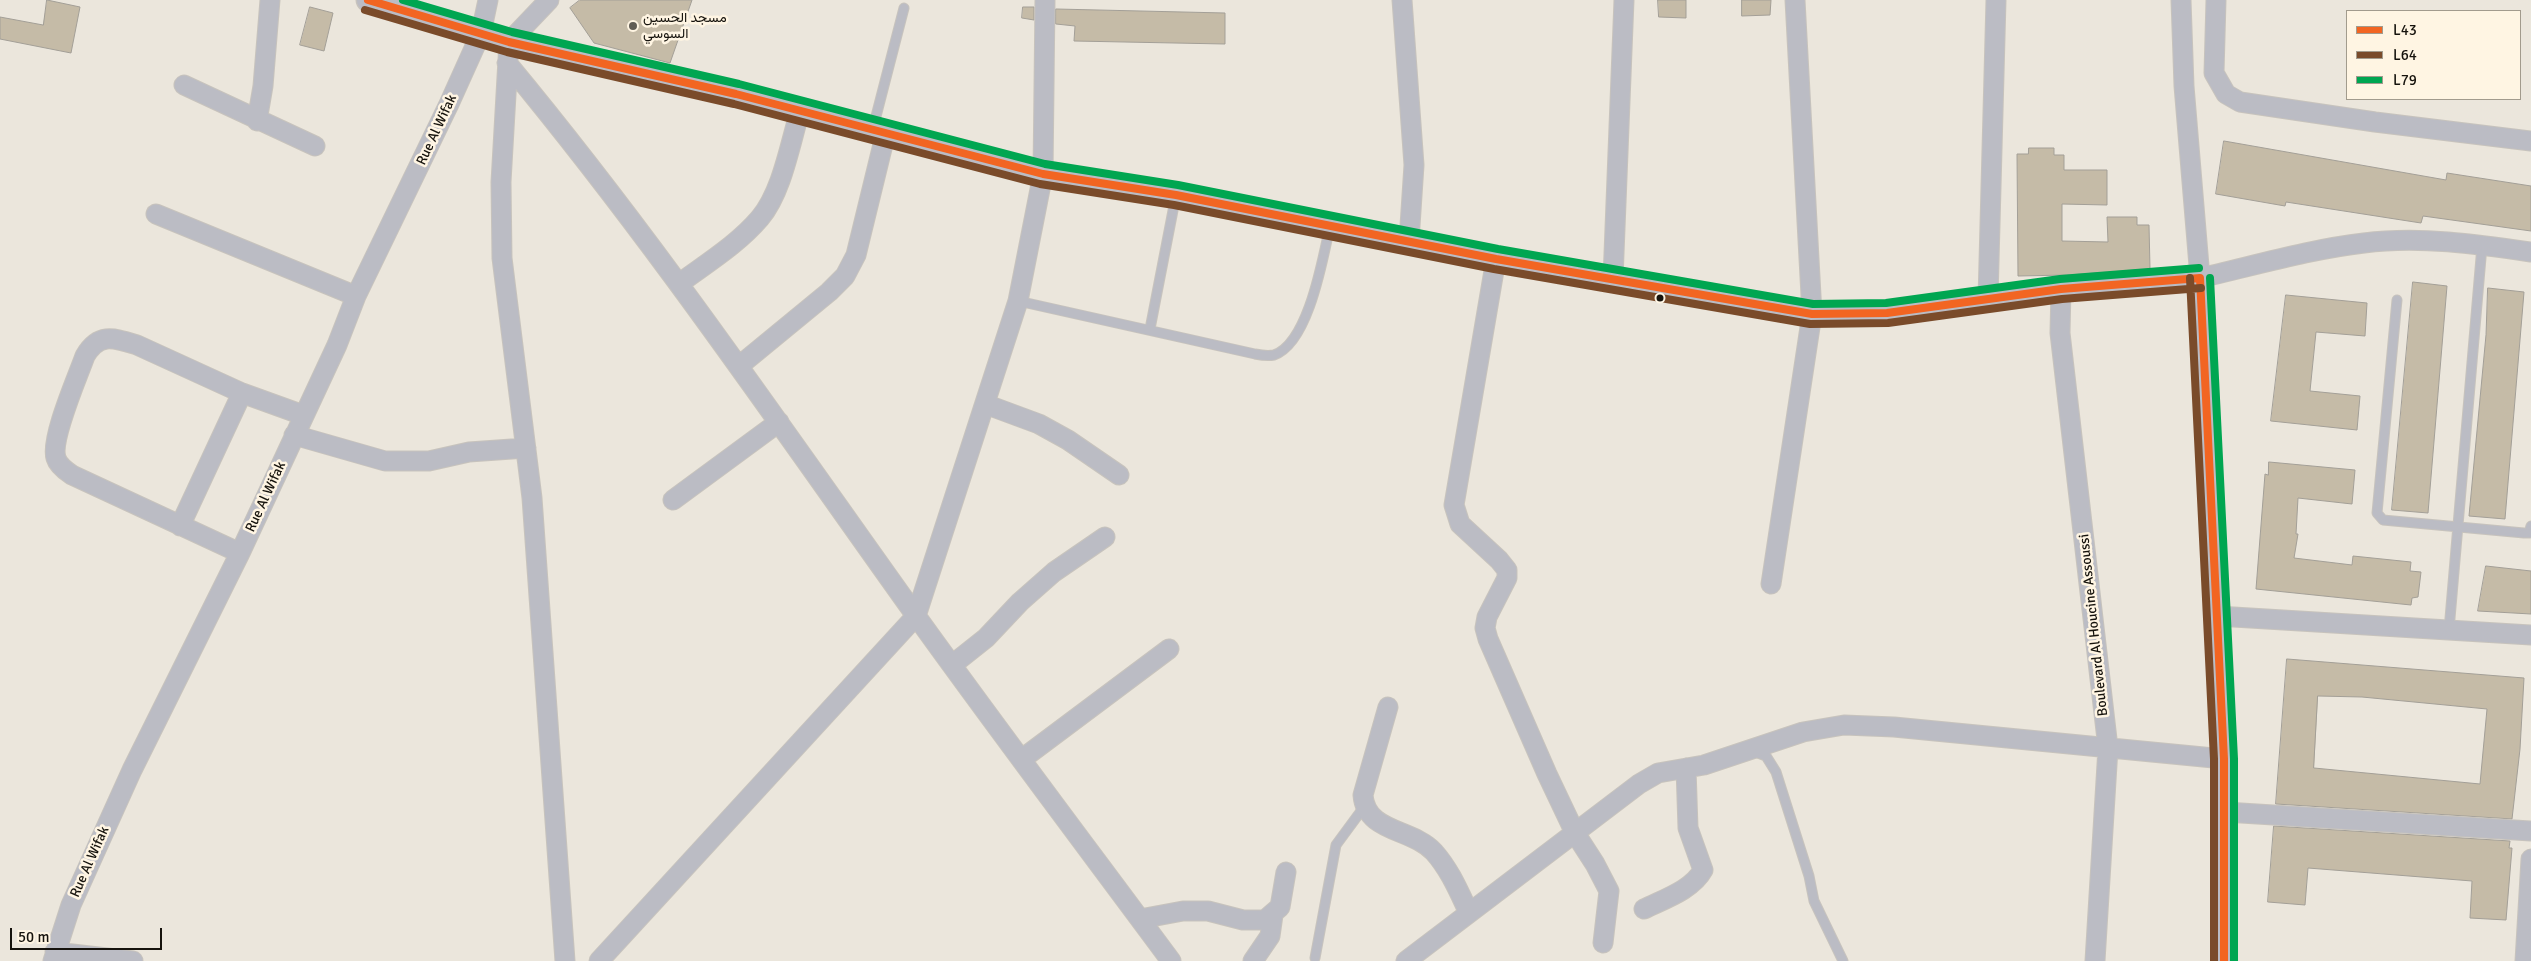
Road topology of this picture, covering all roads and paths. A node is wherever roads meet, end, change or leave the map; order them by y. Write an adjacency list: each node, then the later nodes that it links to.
1 (270, 0): 17 (street)
2 (368, 0): 13 (street)
3 (488, 0): 13 (street, Rue Al Wifak)
4 (549, 0): 14 (street)
5 (1045, 0): 21 (street)
6 (1402, 0): 25 (street)
7 (1624, 0): 30 (street)
8 (1796, 0): 37 (street)
9 (1996, 0): 34 (street)
10 (2180, 0): 29 (street)
11 (2216, 0): 19 (street)
12 (904, 8): 18 (lane)
13 (481, 33): 14 (street); 33 (street, Rue Al Wifak)
14 (508, 52): 16 (street); 31 (street); 45 (street)
15 (184, 85): 17 (street)
16 (800, 111): 18 (street); 31 (street)
17 (257, 121): 20 (street)
18 (879, 130): 21 (street); 39 (street)
19 (2531, 141)
20 (314, 146)
21 (1043, 174): 22 (street); 36 (street)
22 (1176, 195): 24 (street); 38 (lane)
23 (156, 214): 33 (street)
24 (1330, 226): 25 (street); 38 (lane)
25 (1409, 241): 28 (street)
26 (2482, 246): 27 (street); 29 (street); 50 (lane)
27 (2531, 252)
28 (1496, 259): 30 (street); 69 (street)
29 (2200, 278): 32 (street); 55 (street)
30 (1613, 279): 37 (street)
31 (680, 283): 39 (street)
32 (2061, 289): 34 (street); 61 (street, Boulevard Al Houcine Assoussi)
33 (356, 296): 42 (street, Rue Al Wifak)
34 (1988, 299): 37 (street)
35 (2397, 300): 50 (lane)
36 (1018, 301): 38 (lane); 41 (street)
37 (1812, 314): 53 (street)
38 (1150, 329)
39 (739, 366): 43 (street)
40 (242, 393): 42 (street); 48 (street); 48 (street)
41 (985, 404): 46 (street); 54 (street)
42 (303, 415): 44 (street, Rue Al Wifak)
43 (779, 422): 47 (street); 54 (street)
44 (294, 435): 45 (street); 52 (street, Rue Al Wifak)
45 (526, 448): 80 (street)
46 (1119, 475)
47 (673, 500)
48 (180, 526): 52 (street)
49 (2531, 526): 50 (lane)
50 (2460, 529): 56 (lane)
51 (1105, 537): 59 (street)
52 (240, 553): 77 (street, Rue Al Wifak)
53 (1771, 584)
54 (916, 616): 59 (street); 81 (street)
55 (2217, 616): 56 (street); 64 (street)
56 (2450, 630): 57 (street)
57 (2531, 635)
58 (1170, 649): 63 (street)
59 (952, 665): 63 (street)
60 (1388, 707): 66 (street)
61 (2108, 748): 62 (street); 64 (street); 86 (street, Boulevard Al Houcine Assoussi)
62 (1750, 749): 65 (street); 85 (lane)
63 (1022, 759): 75 (street)
64 (2224, 759): 67 (street)
65 (1686, 768): 69 (street); 72 (street)
66 (1364, 807): 73 (street); 78 (lane)
67 (2225, 812): 68 (street); 87 (street)
68 (2531, 831)
69 (1575, 833): 73 (street); 76 (street)
70 (2531, 859): 88 (street)
71 (1286, 872): 74 (street)
72 (1644, 909)
73 (1469, 913): 84 (street)
74 (1273, 915): 75 (street); 83 (street)
75 (1140, 919): 82 (street)
76 (1603, 943)
77 (54, 957): 79 (street)
78 (1315, 958)
79 (133, 961)
80 (565, 961)
81 (599, 961)
82 (1171, 961)
83 (1253, 961)
84 (1406, 961)
85 (1843, 961)
86 (2095, 961)
87 (2224, 961)
88 (2524, 961)

